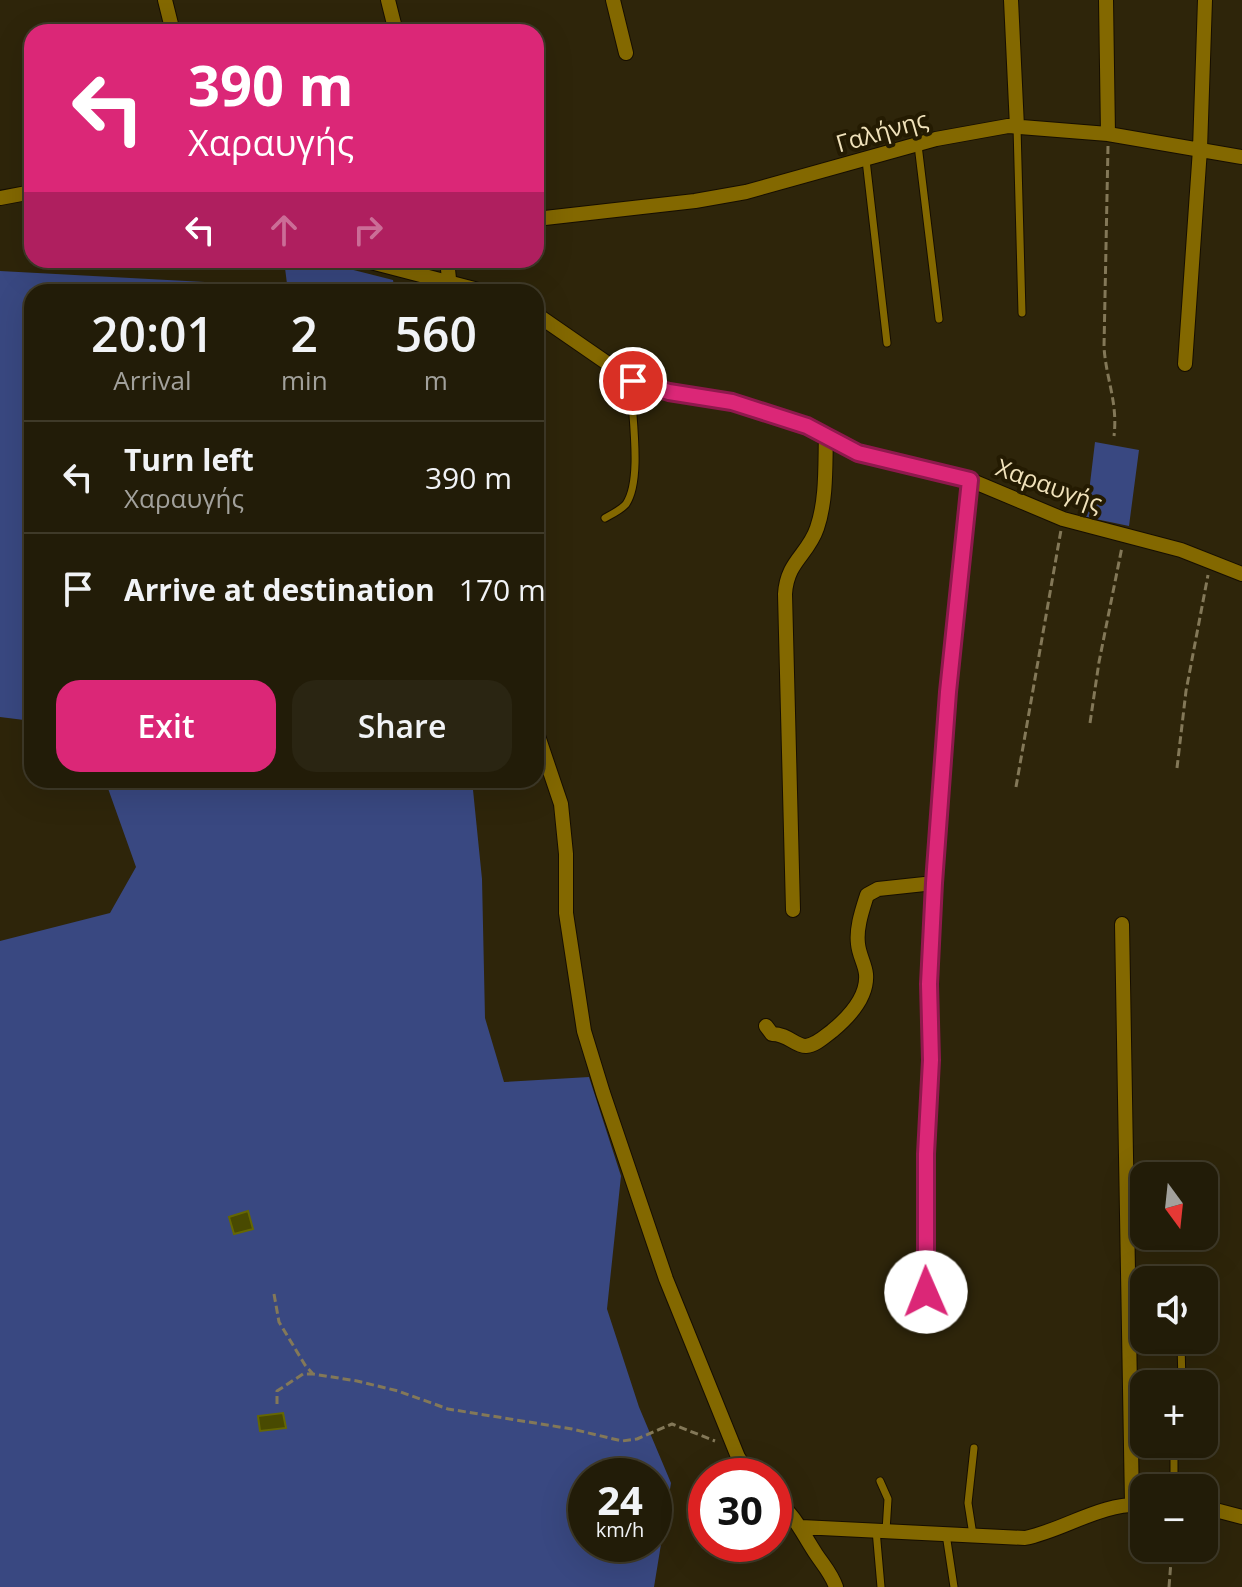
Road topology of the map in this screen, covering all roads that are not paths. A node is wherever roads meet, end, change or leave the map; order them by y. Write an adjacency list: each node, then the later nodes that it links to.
1 (165, 0): 7 (street)
2 (388, 0): 8 (street)
3 (613, 0): 9 (street)
4 (1011, 0): 10 (street)
5 (1106, 0): 11 (street)
6 (1205, 0): 13 (street)
7 (171, 24)
8 (394, 24)
9 (626, 53)
10 (1017, 127): 11 (street, Γαλήνης); 12 (street, Γαλήνης); 21 (lane)
11 (1108, 134): 13 (street, Γαλήνης)
12 (918, 145): 15 (street, Γαλήνης); 23 (lane)
13 (1200, 149): 14 (street, Γαλήνης); 25 (street)
14 (1242, 157)
15 (866, 160): 18 (street, Γαλήνης); 24 (lane)
16 (24, 194): 17 (street)
17 (0, 198)
18 (544, 218)
19 (389, 268): 20 (street)
20 (440, 284)
21 (1022, 313)
22 (544, 319): 26 (street, Χαραυγής)
23 (939, 319)
24 (887, 343)
25 (1185, 364)
26 (631, 379): 27 (street, Χαραυγής); 29 (lane)
27 (826, 434): 28 (street, Χαραυγής); 33 (street)
28 (970, 480): 30 (street, Χαραυγής); 32 (street)
29 (605, 518)
30 (1242, 574)
31 (544, 754): 38 (street)
32 (934, 883): 35 (street); 36 (street)
33 (793, 910)
34 (1122, 924): 39 (street)
35 (766, 1026)
36 (926, 1311)
37 (974, 1448): 48 (lane)
38 (739, 1458)
39 (1137, 1474)
40 (880, 1481): 46 (lane)
41 (1130, 1506): 48 (street)
42 (1218, 1511): 44 (street)
43 (792, 1517): 45 (street)
44 (1242, 1517)
45 (801, 1527): 46 (street); 49 (street)
46 (881, 1530): 47 (street); 50 (lane)
47 (946, 1534): 48 (street); 51 (lane)
48 (973, 1535)
49 (836, 1587)
50 (881, 1587)
51 (954, 1587)

